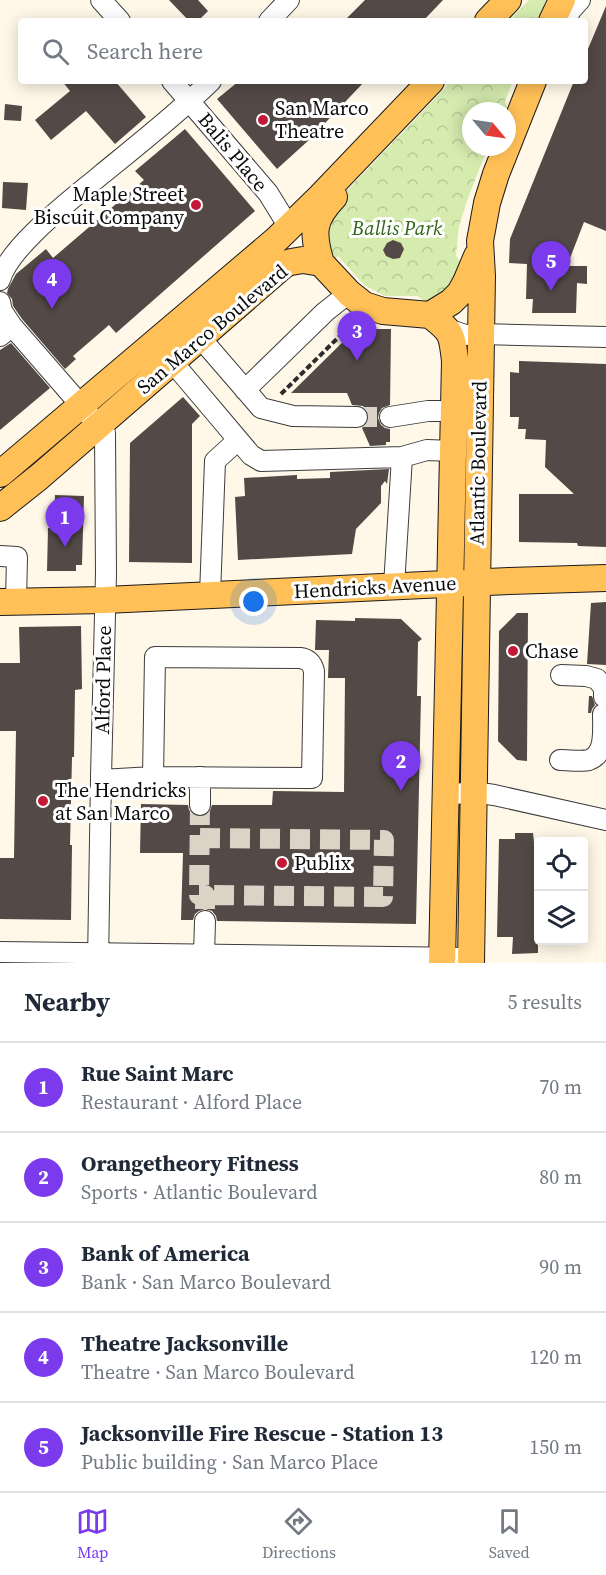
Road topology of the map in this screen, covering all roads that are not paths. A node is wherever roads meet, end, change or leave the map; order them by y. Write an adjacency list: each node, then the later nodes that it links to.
1 (101, 0): 6 (street)
2 (289, 0): 7 (street)
3 (508, 0): 8 (main road)
4 (562, 0): 9 (main road)
5 (580, 0): 10 (street)
6 (117, 18)
7 (273, 18)
8 (491, 18)
9 (553, 18)
10 (567, 18)
11 (175, 84): 15 (street, Balis Place)
12 (208, 84): 15 (street)
13 (428, 84): 16 (main road, San Marco Boulevard)
14 (532, 84): 18 (main road, Atlantic Boulevard)
15 (190, 101): 17 (street, Balis Place); 21 (street)
16 (382, 133): 17 (main road, San Marco Boulevard); 19 (main road)
17 (289, 227): 20 (main road); 25 (main road, San Marco Boulevard)
18 (480, 248): 24 (main road); 27 (main road, Atlantic Boulevard)
19 (321, 263): 20 (main road, San Marco Boulevard); 22 (main road)
20 (279, 269): 25 (main road, San Marco Boulevard)
21 (0, 279)
22 (349, 293): 24 (main road); 30 (street)
23 (0, 302): 26 (street, Alford Place)
24 (439, 322): 27 (street); 32 (main road, Atlantic Boulevard)
25 (192, 328): 29 (main road, San Marco Boulevard); 30 (street)
26 (6, 331): 31 (street, Alford Place)
27 (480, 334): 28 (street); 33 (main road, Atlantic Boulevard)
28 (606, 337)
29 (164, 352): 31 (main road, San Marco Boulevard); 36 (main road, San Marco Boulevard); 37 (street)
30 (245, 390): 34 (street)
31 (81, 405): 36 (street, Alford Place); 40 (main road, San Marco Boulevard)
32 (453, 411): 33 (street); 35 (street); 38 (main road, Atlantic Boulevard)
33 (479, 411): 45 (main road, Atlantic Boulevard)
34 (357, 417)
35 (390, 417)
36 (99, 425): 41 (main road, San Marco Boulevard); 48 (street, Alford Place)
37 (238, 440): 39 (street); 47 (street)
38 (453, 451): 39 (street); 44 (main road, Atlantic Boulevard)
39 (402, 457): 46 (street)
40 (0, 474)
41 (0, 508)
42 (0, 556): 49 (street)
43 (606, 578): 45 (main road, Hendricks Avenue)
44 (449, 583): 45 (main road, Hendricks Avenue); 46 (main road, Hendricks Avenue); 56 (main road, Atlantic Boulevard)
45 (477, 583): 55 (main road, Atlantic Boulevard)
46 (394, 586): 47 (main road, Hendricks Avenue)
47 (210, 595): 48 (main road, Hendricks Avenue)
48 (105, 600): 49 (main road, Hendricks Avenue); 54 (street, Alford Place)
49 (8, 602)
50 (561, 675): 51 (street)
51 (560, 760)
52 (153, 777): 53 (street); 53 (street); 54 (street)
53 (201, 777): 57 (street)
54 (101, 780): 61 (street, Alford Place)
55 (474, 792): 56 (street); 58 (street); 65 (main road, Atlantic Boulevard)
56 (445, 795): 64 (main road, Atlantic Boulevard)
57 (200, 805)
58 (606, 820)
59 (204, 921): 62 (street)
60 (0, 952): 61 (street)
61 (98, 958): 62 (street)
62 (210, 958): 63 (street)
63 (344, 960): 64 (street)
64 (442, 960): 65 (street)
65 (471, 960)

